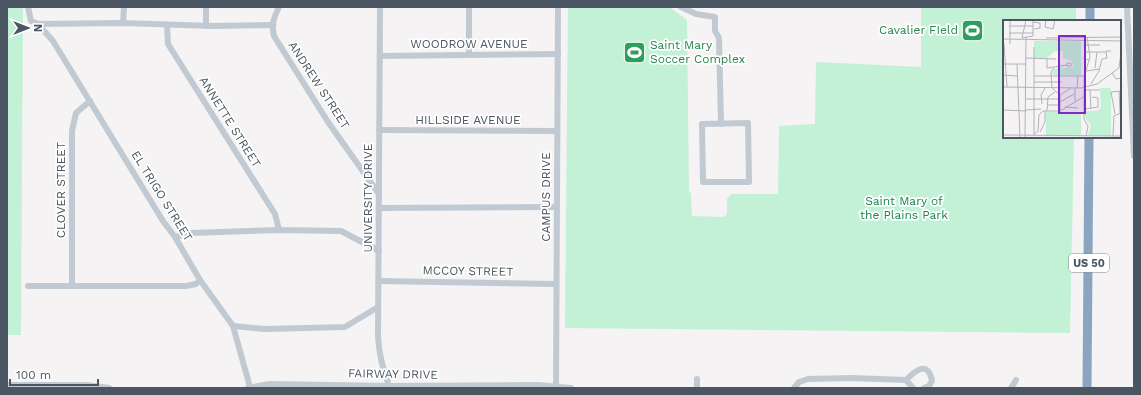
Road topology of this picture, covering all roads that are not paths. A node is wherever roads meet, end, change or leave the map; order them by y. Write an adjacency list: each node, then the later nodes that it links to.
1 (28, 7): 13 (street, EL TRIGO STREET)
2 (124, 7): 12 (street)
3 (206, 7): 16 (street)
4 (279, 7): 15 (street)
5 (380, 7): 19 (street, UNIVERSITY DRIVE)
6 (469, 7): 17 (street)
7 (558, 7): 18 (street, CAMPUS DRIVE)
8 (681, 7): 21 (street)
9 (1090, 7): 11 (highway)
10 (1126, 7): 25 (street)
11 (1090, 20)
12 (123, 23): 13 (street); 14 (street)
13 (38, 24): 20 (street, EL TRIGO STREET)
14 (167, 25): 16 (street); 29 (street, ANNETTE STREET)
15 (273, 25): 16 (street); 26 (street, ANDREW STREET)
16 (206, 26)
17 (469, 54): 18 (street, WOODROW AVENUE); 19 (street, WOODROW AVENUE)
18 (558, 54): 23 (street, CAMPUS DRIVE)
19 (380, 56): 22 (street, UNIVERSITY DRIVE)
20 (90, 101): 30 (street, EL TRIGO STREET); 36 (street, CLOVER STREET)
21 (721, 124): 21 (street)
22 (379, 130): 23 (street, HILLSIDE AVENUE); 26 (street, UNIVERSITY DRIVE)
23 (557, 131): 27 (street, CAMPUS DRIVE)
24 (1089, 138): 56 (highway, US 50)
25 (1134, 156)
26 (379, 194): 28 (street, UNIVERSITY DRIVE)
27 (556, 207): 28 (street); 34 (street, CAMPUS DRIVE)
28 (379, 208): 31 (street, UNIVERSITY DRIVE)
29 (279, 230): 30 (street); 31 (street)
30 (175, 237): 32 (street, EL TRIGO STREET)
31 (378, 251): 33 (street, UNIVERSITY DRIVE)
32 (200, 280): 36 (street); 38 (street, EL TRIGO STREET)
33 (379, 281): 34 (street, MCCOY STREET); 37 (street, UNIVERSITY DRIVE)
34 (556, 284): 46 (street, CAMPUS DRIVE)
35 (28, 286): 36 (street)
36 (72, 286)
37 (378, 307): 38 (street); 47 (street, UNIVERSITY DRIVE)
38 (233, 326): 49 (street, EL TRIGO STREET)
39 (697, 379): 51 (street)
40 (906, 380): 52 (street); 53 (street); 54 (street)
41 (1016, 380): 55 (street)
42 (7, 385): 43 (street)
43 (68, 386): 48 (street)
44 (338, 386): 47 (street, FAIRWAY DRIVE); 49 (street, FAIRWAY DRIVE)
45 (538, 386): 46 (street, FAIRWAY DRIVE); 47 (street, FAIRWAY DRIVE)
46 (556, 386): 50 (street, FAIRWAY DRIVE)
47 (390, 387)
48 (109, 388)
49 (249, 388)
50 (571, 388)
51 (697, 388)
52 (794, 388)
53 (913, 388)
54 (924, 388)
55 (1011, 388)
56 (1087, 388)

